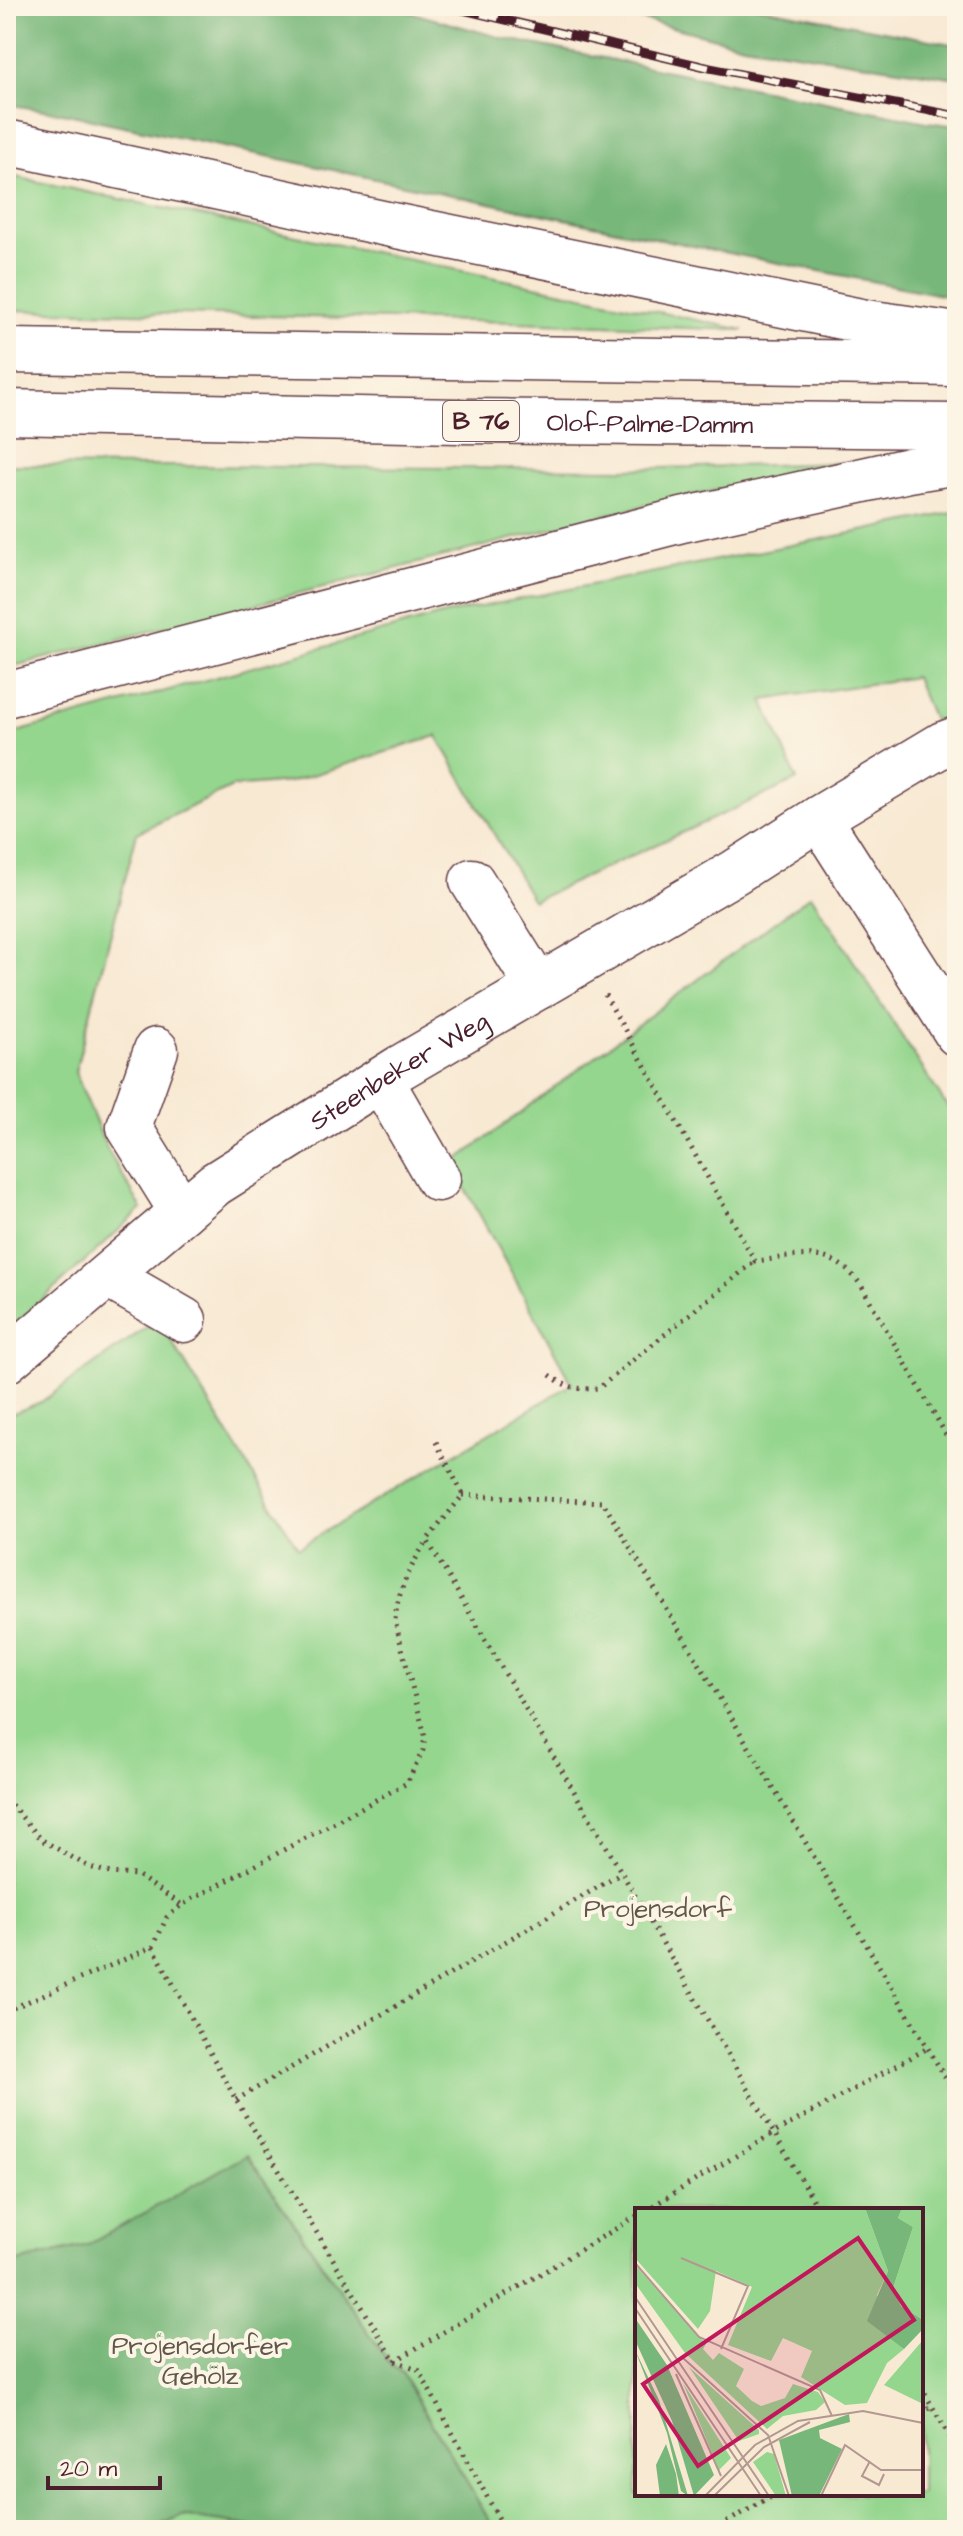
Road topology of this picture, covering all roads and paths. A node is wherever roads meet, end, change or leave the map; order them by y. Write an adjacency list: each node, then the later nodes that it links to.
1 (6, 142): 2 (main road)
2 (957, 335)
3 (6, 351): 4 (main road)
4 (957, 364)
5 (6, 412): 6 (main road, Olof-Palme-Damm / B 76)
6 (957, 426)
7 (957, 462): 8 (main road)
8 (6, 695)
9 (957, 739): 10 (main road, Steenbeker Weg)
10 (819, 818): 12 (main road, Steenbeker Weg); 14 (main road)
11 (472, 881): 13 (main road)
12 (585, 960): 13 (main road, Steenbeker Weg); 19 (path)
13 (538, 987): 16 (main road, Steenbeker Weg)
14 (957, 1034)
15 (156, 1050): 18 (main road)
16 (381, 1080): 17 (main road); 18 (main road, Steenbeker Weg)
17 (438, 1179)
18 (182, 1212): 20 (main road, Steenbeker Weg)
19 (755, 1261): 23 (path); 25 (path)
20 (108, 1276): 21 (main road); 22 (main road, Steenbeker Weg)
21 (184, 1320)
22 (6, 1361)
23 (550, 1375)
24 (436, 1442): 26 (path)
25 (957, 1454)
26 (463, 1495): 27 (path); 33 (path)
27 (427, 1540): 29 (path); 30 (path)
28 (6, 1799): 30 (path)
29 (622, 1873): 35 (path); 36 (path)
30 (182, 1905): 31 (path)
31 (153, 1947): 32 (path); 35 (path)
32 (6, 2011)
33 (928, 2048): 34 (path); 36 (path)
34 (957, 2097)
35 (236, 2100): 40 (path)
36 (774, 2133): 37 (path); 38 (path)
37 (649, 2208)
38 (818, 2208)
39 (635, 2217): 40 (path)
40 (395, 2361): 46 (path)
41 (923, 2390): 42 (path)
42 (932, 2406): 43 (path); 44 (path)
43 (923, 2411)
44 (957, 2449)
45 (772, 2496): 47 (path)
46 (505, 2530)
47 (713, 2530)

